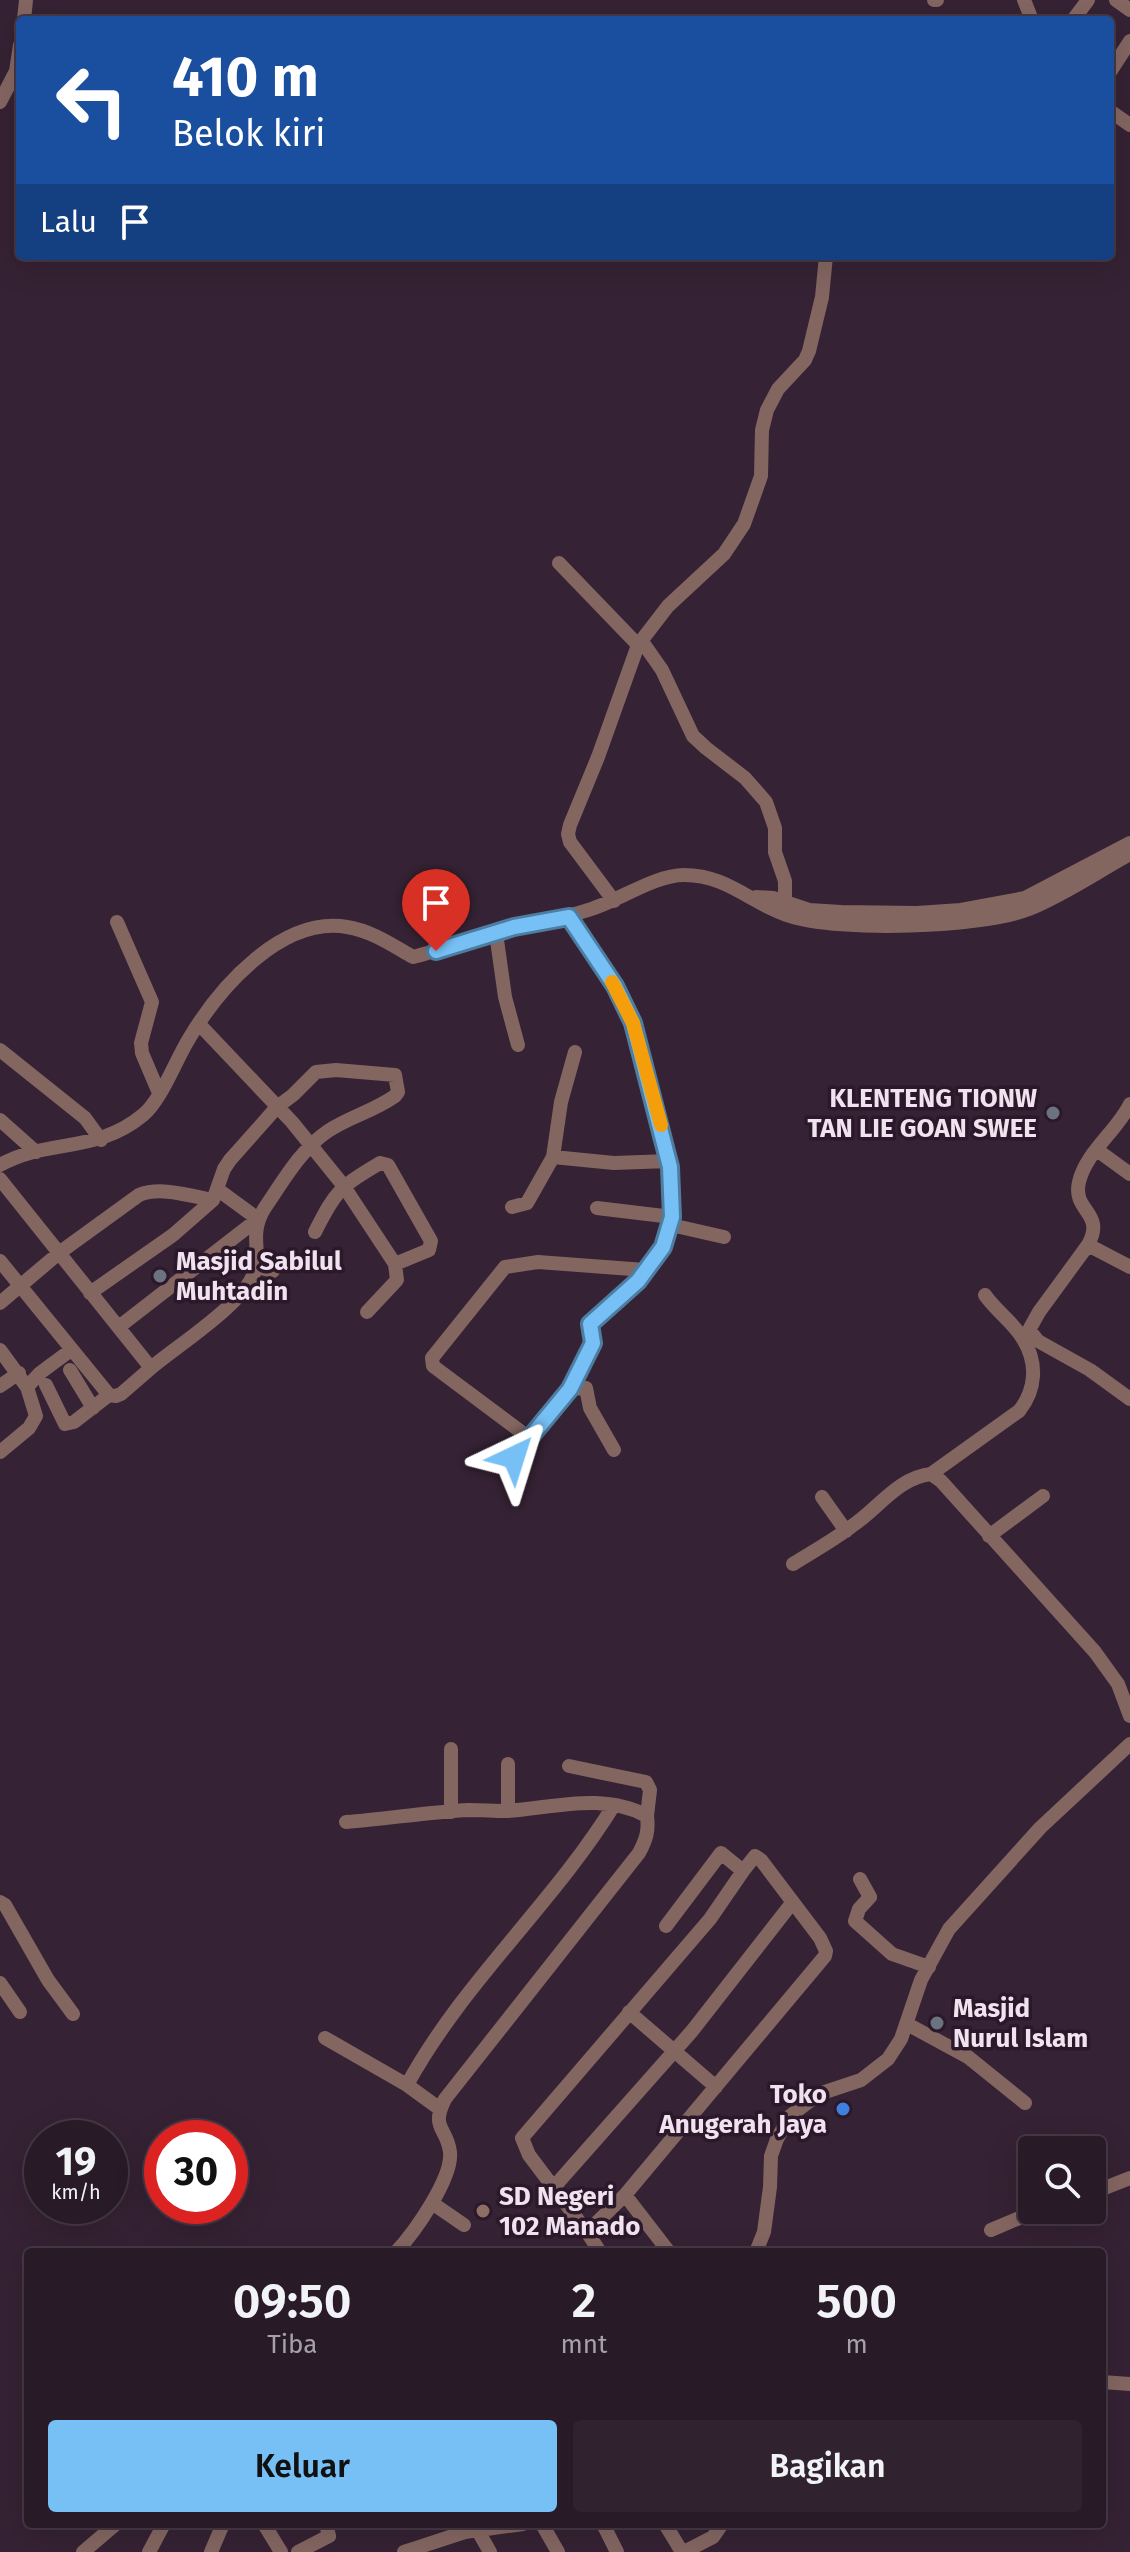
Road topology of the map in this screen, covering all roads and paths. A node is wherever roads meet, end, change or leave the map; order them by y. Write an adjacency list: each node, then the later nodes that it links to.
1 (1116, 0): 2 (street)
2 (1130, 10)
3 (1130, 41): 4 (street)
4 (1114, 66)
5 (16, 71): 6 (street)
6 (0, 102)
7 (826, 260): 9 (street)
8 (559, 563): 9 (street)
9 (640, 642): 13 (street); 14 (street)
10 (1130, 843): 16 (street)
11 (1130, 854): 16 (street)
12 (748, 896): 13 (street); 14 (street); 16 (street)
13 (614, 901): 15 (street)
14 (785, 902): 16 (street)
15 (569, 917): 18 (street); 32 (street)
16 (875, 918)
17 (117, 922): 23 (street)
18 (496, 933): 19 (street); 20 (street)
19 (199, 1024): 23 (street); 25 (street)
20 (518, 1045)
21 (0, 1050): 27 (street)
22 (575, 1052): 31 (street)
23 (159, 1093): 27 (street)
24 (1130, 1104): 29 (street)
25 (277, 1107): 28 (street); 28 (street); 37 (street)
26 (0, 1120): 30 (street)
27 (101, 1140): 30 (street)
28 (311, 1145): 36 (street); 40 (street)
29 (1097, 1150): 34 (street); 44 (street)
30 (36, 1152): 33 (street)
31 (553, 1157): 32 (street); 38 (street)
32 (669, 1161): 41 (street)
33 (0, 1165)
34 (1130, 1174)
35 (0, 1179): 45 (street)
36 (343, 1185): 42 (street); 47 (street); 47 (street)
37 (215, 1194): 40 (street); 45 (street); 53 (street)
38 (512, 1207)
39 (597, 1208): 41 (street)
40 (258, 1219): 48 (street); 57 (street)
41 (672, 1221): 43 (street); 50 (street)
42 (315, 1232)
43 (724, 1237)
44 (1088, 1245): 49 (street); 68 (street)
45 (59, 1253): 52 (street); 53 (street)
46 (0, 1261): 52 (street)
47 (395, 1264): 56 (street)
48 (257, 1267): 51 (street); 60 (street)
49 (1130, 1267)
50 (645, 1270): 66 (street); 70 (street)
51 (273, 1271)
52 (20, 1285): 55 (street); 59 (street)
53 (90, 1293): 57 (street)
54 (985, 1295): 74 (street)
55 (0, 1303)
56 (367, 1312)
57 (120, 1326): 60 (street)
58 (0, 1350): 62 (street)
59 (71, 1350): 65 (street); 67 (street)
60 (151, 1368): 67 (street)
61 (70, 1370): 69 (street)
62 (19, 1373): 64 (street); 65 (street)
63 (46, 1385): 69 (street)
64 (0, 1386)
65 (27, 1387): 72 (street)
66 (570, 1389): 70 (street); 71 (street)
67 (109, 1395): 69 (street)
68 (1130, 1399)
69 (93, 1408)
70 (528, 1437): 73 (street)
71 (614, 1450)
72 (0, 1452)
73 (514, 1457)
74 (931, 1474): 77 (street); 78 (street)
75 (1043, 1496): 78 (street)
76 (822, 1497): 77 (street)
77 (846, 1531): 79 (street)
78 (989, 1536): 80 (street)
79 (793, 1564)
80 (1130, 1716)
81 (1130, 1744): 96 (street)
82 (451, 1749): 88 (street)
83 (1130, 1755): 96 (street)
84 (508, 1764): 87 (street)
85 (569, 1766): 89 (street)
86 (614, 1805): 87 (street); 89 (street); 105 (street)
87 (508, 1811): 88 (street)
88 (451, 1812): 90 (street)
89 (647, 1816): 108 (street)
90 (346, 1822)
91 (743, 1871): 94 (street); 95 (street); 100 (street)
92 (860, 1879): 97 (street)
93 (0, 1902): 101 (street)
94 (792, 1903): 104 (street); 106 (street)
95 (666, 1926)
96 (941, 1948): 97 (street)
97 (929, 1967): 102 (street)
98 (0, 1983): 99 (street)
99 (20, 2012)
100 (629, 2012): 104 (street); 110 (street)
101 (73, 2014)
102 (907, 2024): 107 (street); 121 (street)
103 (325, 2038): 105 (street)
104 (673, 2052): 106 (street); 110 (street)
105 (407, 2085): 108 (street)
106 (716, 2087): 112 (street)
107 (1025, 2103)
108 (440, 2109): 113 (street)
109 (1130, 2178): 111 (street)
110 (554, 2187): 117 (street)
111 (1106, 2187)
112 (625, 2195): 117 (street); 120 (street)
113 (432, 2203): 115 (street); 118 (street)
114 (1018, 2219): 116 (street)
115 (464, 2225)
116 (991, 2230)
117 (587, 2232): 119 (street)
118 (399, 2248)
119 (597, 2248)
120 (666, 2248)
121 (758, 2248)
122 (1106, 2382): 123 (street)
123 (1130, 2384)
124 (111, 2528): 135 (street)
125 (162, 2528): 136 (street)
126 (221, 2528): 137 (street)
127 (266, 2528): 138 (street)
128 (328, 2528): 139 (street)
129 (486, 2528): 134 (street)
130 (544, 2528): 142 (street)
131 (605, 2528): 143 (street)
132 (668, 2528): 144 (street)
133 (719, 2528): 144 (street)
134 (477, 2529): 140 (street); 141 (street)
135 (83, 2552)
136 (149, 2552)
137 (211, 2552)
138 (281, 2552)
139 (298, 2552)
140 (404, 2552)
141 (490, 2552)
142 (558, 2552)
143 (617, 2552)
144 (683, 2552)

